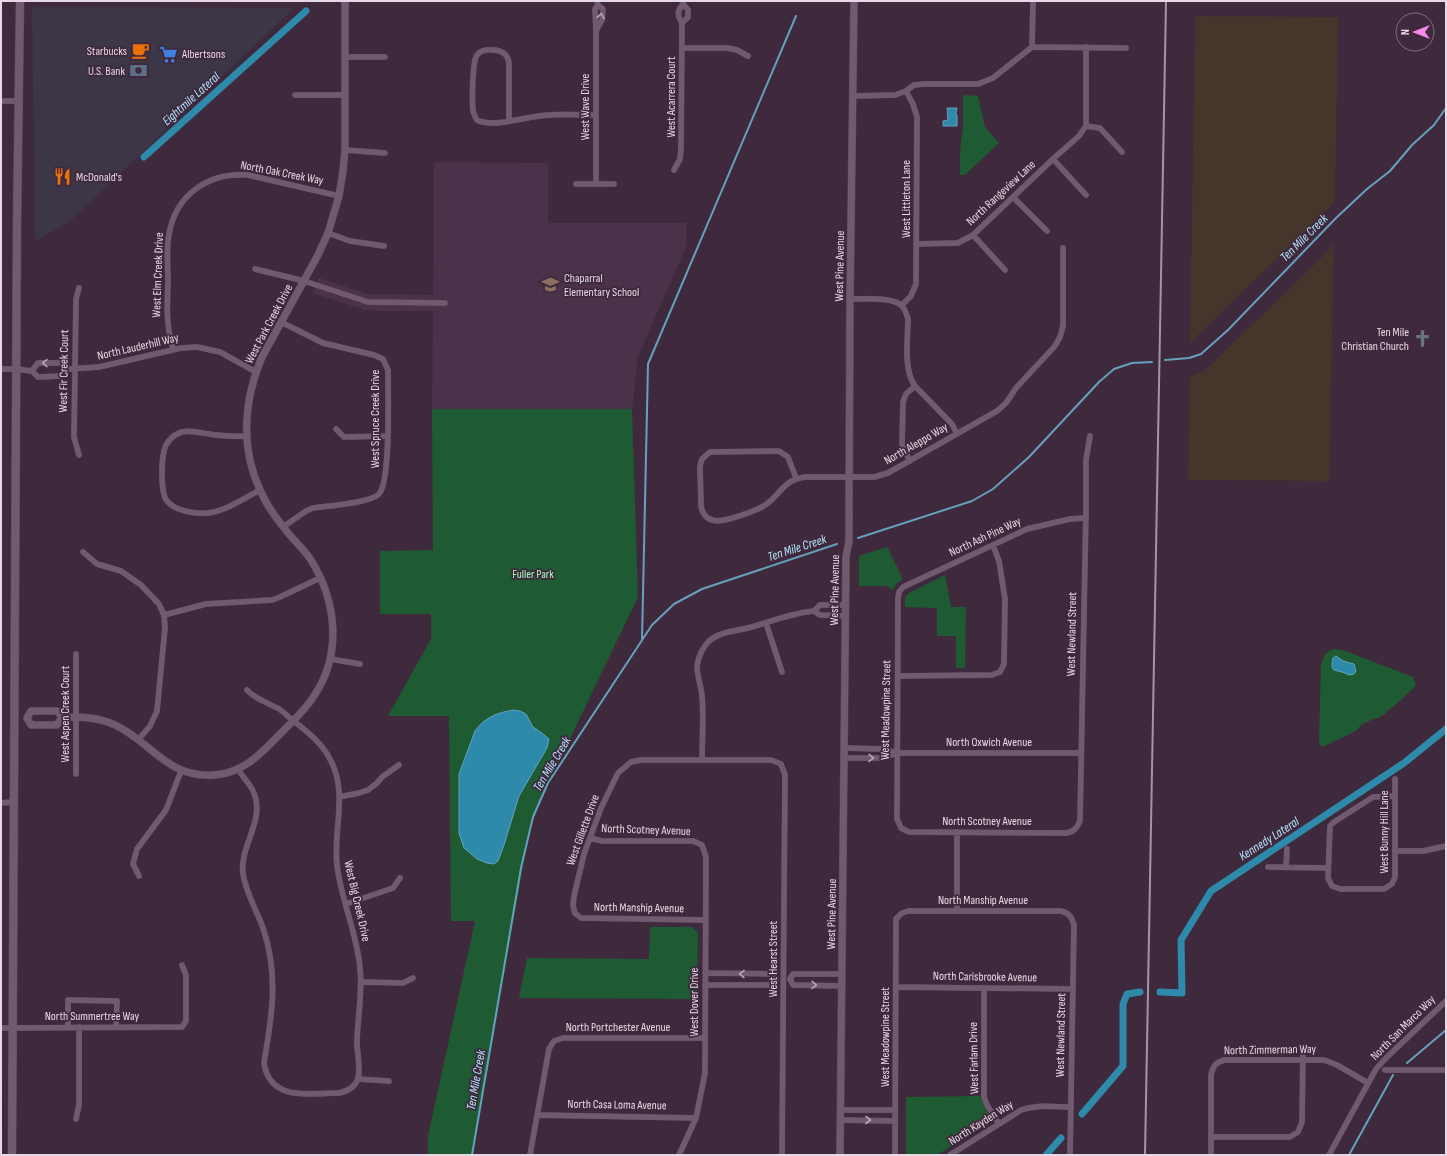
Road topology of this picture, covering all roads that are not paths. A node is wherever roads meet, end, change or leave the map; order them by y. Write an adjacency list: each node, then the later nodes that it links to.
1 (20, 1): 19 (main road)
2 (345, 1): 12 (street, West Park Creek Drive)
3 (854, 1): 17 (street, West Pine Avenue)
4 (1033, 1): 7 (street)
5 (682, 2): 9 (street, West Acarrera Court)
6 (598, 3): 20 (street, West Wave Drive)
7 (1032, 47): 8 (street); 14 (street)
8 (1086, 47): 10 (street); 22 (street)
9 (682, 48): 11 (street); 27 (street, West Acarrera Court)
10 (1126, 48)
11 (748, 56)
12 (345, 57): 13 (street); 16 (street, West Park Creek Drive)
13 (385, 57)
14 (906, 91): 17 (street); 38 (street, West Littleton Lane)
15 (295, 95): 16 (street)
16 (345, 95): 23 (street, West Park Creek Drive)
17 (853, 96): 45 (street, West Pine Avenue)
18 (1, 101): 19 (street)
19 (18, 101): 51 (main road)
20 (596, 115): 21 (street); 29 (street, West Wave Drive)
21 (509, 121): 21 (street)
22 (1086, 126): 24 (street); 26 (street, North Rangeview Lane)
23 (345, 150): 25 (street); 33 (street, West Park Creek Drive)
24 (1122, 152)
25 (385, 153)
26 (1053, 159): 32 (street); 34 (street, North Rangeview Lane)
27 (674, 170)
28 (576, 184): 29 (street)
29 (596, 184): 30 (street)
30 (614, 184)
31 (199, 187): 33 (street, North Oak Creek Way); 49 (street, West Elm Creek Drive)
32 (1086, 195)
33 (339, 196): 36 (street, West Park Creek Drive)
34 (1013, 197): 35 (street); 37 (street, North Rangeview Lane)
35 (1046, 232)
36 (328, 233): 39 (street); 43 (street, West Park Creek Drive)
37 (973, 235): 38 (street, North Rangeview Lane); 42 (street)
38 (916, 244): 47 (street, West Littleton Lane)
39 (384, 246)
40 (1063, 248): 57 (street, North Aleppo Way)
41 (255, 269): 43 (street)
42 (1005, 270)
43 (304, 281): 46 (street); 48 (street, West Park Creek Drive)
44 (79, 288): 52 (street, West Fir Creek Court)
45 (850, 299): 47 (street); 63 (street, West Pine Avenue)
46 (445, 303)
47 (902, 305): 55 (street)
48 (281, 322): 54 (street, West Park Creek Drive); 59 (street, West Spruce Creek Drive)
49 (173, 349): 52 (street, North Lauderhill Way); 54 (street, North Lauderhill Way)
50 (1, 369): 51 (street, North Lauderhill Way)
51 (16, 369): 53 (street, North Lauderhill Way); 85 (main road)
52 (71, 369): 53 (street, North Lauderhill Way); 53 (street, North Lauderhill Way, one-way to 53); 61 (street, West Fir Creek Court)
53 (32, 371)
54 (256, 372): 58 (street, West Park Creek Drive)
55 (915, 386): 57 (street); 62 (street)
56 (336, 429): 59 (street)
57 (957, 434): 62 (street, North Aleppo Way)
58 (246, 436): 65 (street, West Park Creek Drive); 65 (street)
59 (387, 436): 67 (street, West Spruce Creek Drive)
60 (1090, 436): 66 (street, West Newland Street)
61 (79, 455)
62 (910, 460): 63 (street, North Aleppo Way)
63 (850, 477): 64 (street, North Aleppo Way); 72 (street, West Pine Avenue)
64 (796, 478): 64 (street)
65 (260, 490): 67 (street, West Park Creek Drive)
66 (1085, 518): 68 (street, North Ash Pine Way); 91 (street, West Newland Street)
67 (283, 527): 70 (street, West Park Creek Drive)
68 (993, 545): 71 (street, North Ash Pine Way); 81 (street)
69 (83, 552): 74 (street)
70 (320, 578): 74 (street); 78 (street, West Park Creek Drive)
71 (900, 592): 81 (street, West Meadowpine Street)
72 (846, 605): 73 (street); 75 (street, West Pine Avenue)
73 (814, 611): 75 (street); 76 (street)
74 (164, 615): 88 (street)
75 (846, 616): 89 (street, West Pine Avenue)
76 (766, 623): 80 (street); 93 (street)
77 (76, 654): 84 (street, West Aspen Creek Court)
78 (330, 659): 79 (street); 87 (street, West Park Creek Drive)
79 (360, 664)
80 (782, 672)
81 (898, 676): 90 (street, West Meadowpine Street)
82 (247, 690): 87 (street, West Big Creek Drive)
83 (62, 717): 84 (street, West Park Creek Drive); 86 (street, West Park Creek Drive); 86 (street, West Park Creek Drive)
84 (76, 717): 88 (street, West Park Creek Drive); 97 (street, West Aspen Creek Court)
85 (14, 718): 86 (street, West Park Creek Drive); 101 (main road)
86 (27, 718)
87 (294, 721): 95 (street, West Park Creek Drive); 100 (street, West Big Creek Drive)
88 (138, 740): 96 (street, West Park Creek Drive)
89 (844, 748): 90 (street, North Oxwich Avenue); 92 (street, West Pine Avenue)
90 (897, 752): 91 (street, North Oxwich Avenue); 92 (street, North Oxwich Avenue, one-way to 90); 103 (street, West Meadowpine Street)
91 (1081, 753): 104 (street, West Newland Street)
92 (844, 758): 124 (street, West Pine Avenue)
93 (702, 760): 106 (street, West Gillette Drive); 127 (street, West Hearst Street)
94 (398, 765): 100 (street)
95 (238, 769): 96 (street, West Park Creek Drive); 145 (street)
96 (181, 771): 114 (street)
97 (76, 774)
98 (1395, 779): 99 (street, West Bunny Hill Lane)
99 (1395, 796): 110 (street, West Bunny Hill Lane); 113 (street)
100 (340, 797): 116 (street, West Big Creek Drive)
101 (13, 802): 102 (street); 139 (main road)
102 (1, 803)
103 (900, 828): 105 (street, North Scotney Avenue)
104 (1075, 830): 105 (street, North Scotney Avenue)
105 (957, 832): 117 (street)
106 (590, 838): 107 (street, North Scotney Avenue); 118 (street, West Gillette Drive)
107 (702, 845): 120 (street, West Dover Drive)
108 (1446, 846): 110 (street)
109 (1287, 849): 112 (street)
110 (1395, 851): 113 (street, West Bunny Hill Lane)
111 (1268, 867): 112 (street)
112 (1286, 868): 113 (street)
113 (1328, 868)
114 (139, 876)
115 (400, 878): 116 (street)
116 (346, 904): 128 (street, West Big Creek Drive)
117 (957, 912): 119 (street, North Manship Avenue); 121 (street, North Manship Avenue)
118 (575, 913): 120 (street, North Manship Avenue)
119 (1071, 916): 133 (street, West Newland Street)
120 (706, 920): 123 (street, West Dover Drive)
121 (896, 920): 131 (street, West Meadowpine Street)
122 (182, 965): 137 (street, North Summertree Way)
123 (705, 973): 126 (street, one-way to 123); 129 (street, West Dover Drive)
124 (842, 974): 127 (street); 130 (street, West Pine Avenue)
125 (412, 978): 128 (street)
126 (776, 980): 127 (street); 129 (street)
127 (787, 980): 130 (street, one-way to 130); 161 (street, West Hearst Street)
128 (361, 982): 145 (street, West Big Creek Drive)
129 (705, 985): 140 (street, West Dover Drive)
130 (842, 986): 149 (street, West Pine Avenue)
131 (896, 987): 132 (street, North Carisbrooke Avenue); 150 (street, West Meadowpine Street)
132 (984, 988): 133 (street, North Carisbrooke Avenue); 156 (street, West Farlam Drive)
133 (1073, 989): 148 (street, West Newland Street)
134 (1446, 1001): 147 (street, North San Marco Way)
135 (68, 1027): 136 (street, North Summertree Way); 137 (street); 139 (street, North Summertree Way)
136 (79, 1027): 137 (street, North Summertree Way); 153 (street)
137 (116, 1027)
138 (1, 1028): 139 (street, North Summertree Way)
139 (12, 1028): 158 (main road)
140 (705, 1038): 151 (street, North Portchester Avenue); 152 (street, West Dover Drive)
141 (1303, 1050): 142 (street)
142 (1303, 1060): 147 (street, North Zimmerman Way); 157 (street); 157 (street, North Zimmerman Way)
143 (1385, 1070): 144 (street)
144 (1446, 1070)
145 (358, 1079): 146 (street)
146 (389, 1082)
147 (1368, 1083): 167 (street, North San Marco Way)
148 (1071, 1107): 156 (street, North Kayden Way); 165 (street, West Newland Street)
149 (841, 1110): 150 (street); 154 (street, West Pine Avenue)
150 (895, 1110): 155 (street, West Meadowpine Street)
151 (537, 1115): 152 (street, North Casa Loma Avenue); 159 (street)
152 (696, 1118): 160 (street, West Dover Drive)
153 (76, 1119)
154 (840, 1120): 155 (street, one-way to 155); 162 (street, West Pine Avenue)
155 (895, 1121): 163 (street, West Meadowpine Street)
156 (999, 1124): 164 (street, North Kayden Way)
157 (1211, 1137): 166 (street)
158 (12, 1155)
159 (530, 1155)
160 (679, 1155)
161 (782, 1155)
162 (840, 1155)
163 (895, 1155)
164 (950, 1155)
165 (1070, 1155)
166 (1211, 1155)
167 (1329, 1155)

